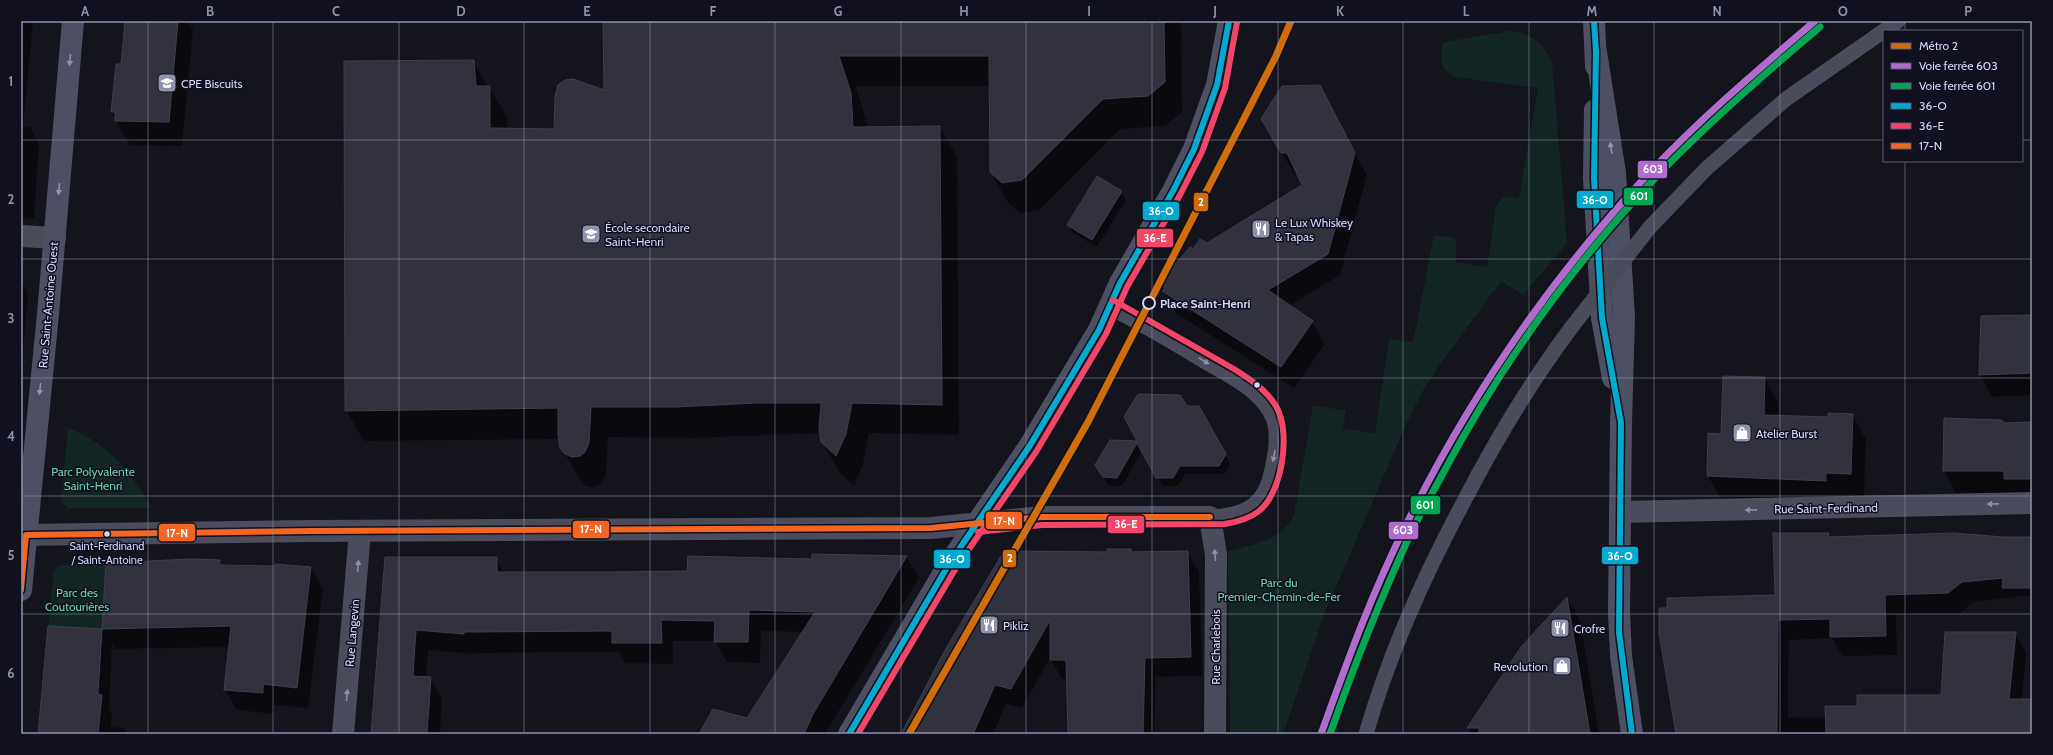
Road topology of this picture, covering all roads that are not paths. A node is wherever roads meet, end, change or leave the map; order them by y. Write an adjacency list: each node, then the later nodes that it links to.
1 (73, 21): 8 (main road, Rue Saint-Antoine Ouest, one-way to 8)
2 (1229, 21): 9 (main road)
3 (1594, 21): 11 (main road)
4 (1898, 21): 5 (lane, bridge)
5 (1885, 30)
6 (1883, 32): 20 (lane, bridge)
7 (21, 236): 8 (street)
8 (55, 238): 15 (main road, Rue Saint-Antoine Ouest, one-way to 15)
9 (1109, 307): 12 (lane, one-way to 12); 13 (main road)
10 (2032, 503): 11 (street, Rue Saint-Ferdinand, one-way to 11)
11 (1620, 512): 21 (main road)
12 (1210, 517): 13 (street); 19 (street, Rue Charlebois, one-way to 12)
13 (977, 524): 14 (street); 18 (main road)
14 (360, 531): 15 (street); 17 (street, Rue Langevin, one-way to 14)
15 (24, 535): 16 (main road, Rue Saint-Antoine Ouest)
16 (21, 590)
17 (343, 734)
18 (849, 734)
19 (1215, 734)
20 (1366, 734)
21 (1632, 734)

